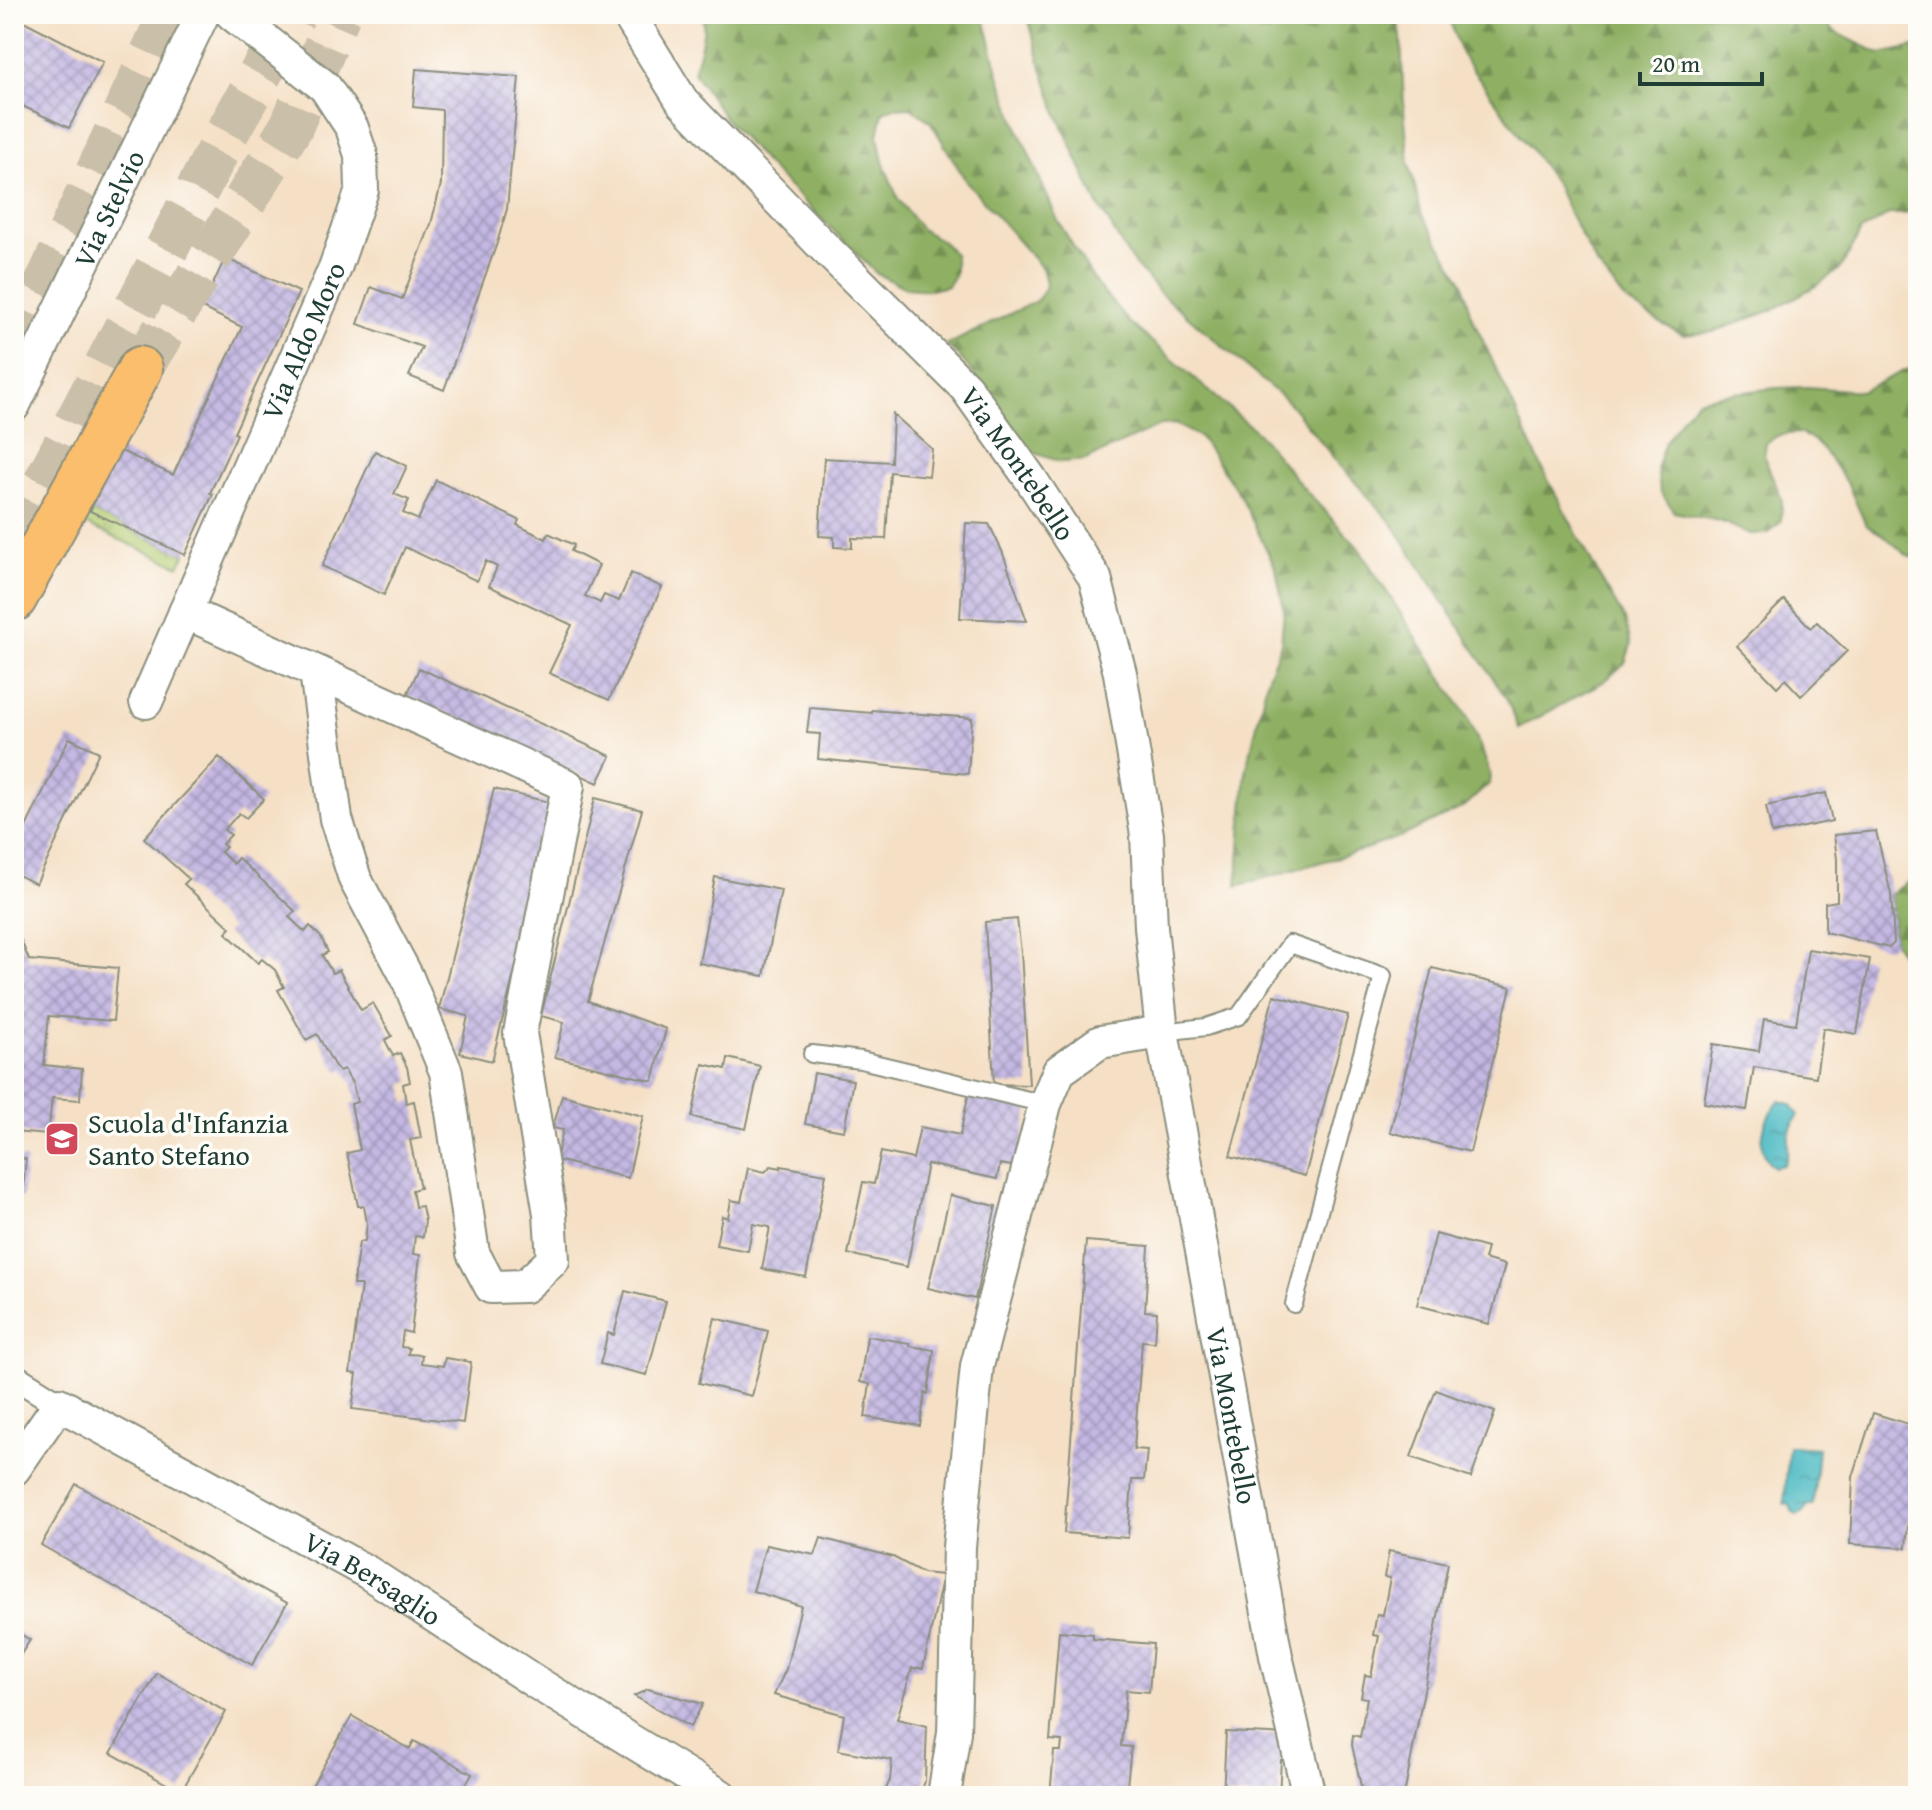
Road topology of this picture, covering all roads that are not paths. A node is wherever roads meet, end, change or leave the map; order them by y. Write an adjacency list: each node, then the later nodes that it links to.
1 (203, 14): 5 (street, Via Stelvio)
2 (232, 14): 7 (street, Via Aldo Moro)
3 (628, 14): 10 (street, Via Montebello)
4 (140, 369): 6 (highway)
5 (14, 405)
6 (14, 599)
7 (185, 612): 8 (street); 9 (street, Via Aldo Moro)
8 (316, 672): 8 (street)
9 (146, 702)
10 (1162, 1032): 12 (street); 13 (lane); 19 (street, Via Montebello)
11 (812, 1054): 12 (lane)
12 (1045, 1104): 18 (street)
13 (1294, 1304)
14 (14, 1376): 15 (street, Via Bersaglio)
15 (59, 1404): 16 (street); 17 (street, Via Bersaglio)
16 (14, 1469)
17 (721, 1796)
18 (944, 1796)
19 (1309, 1796)

